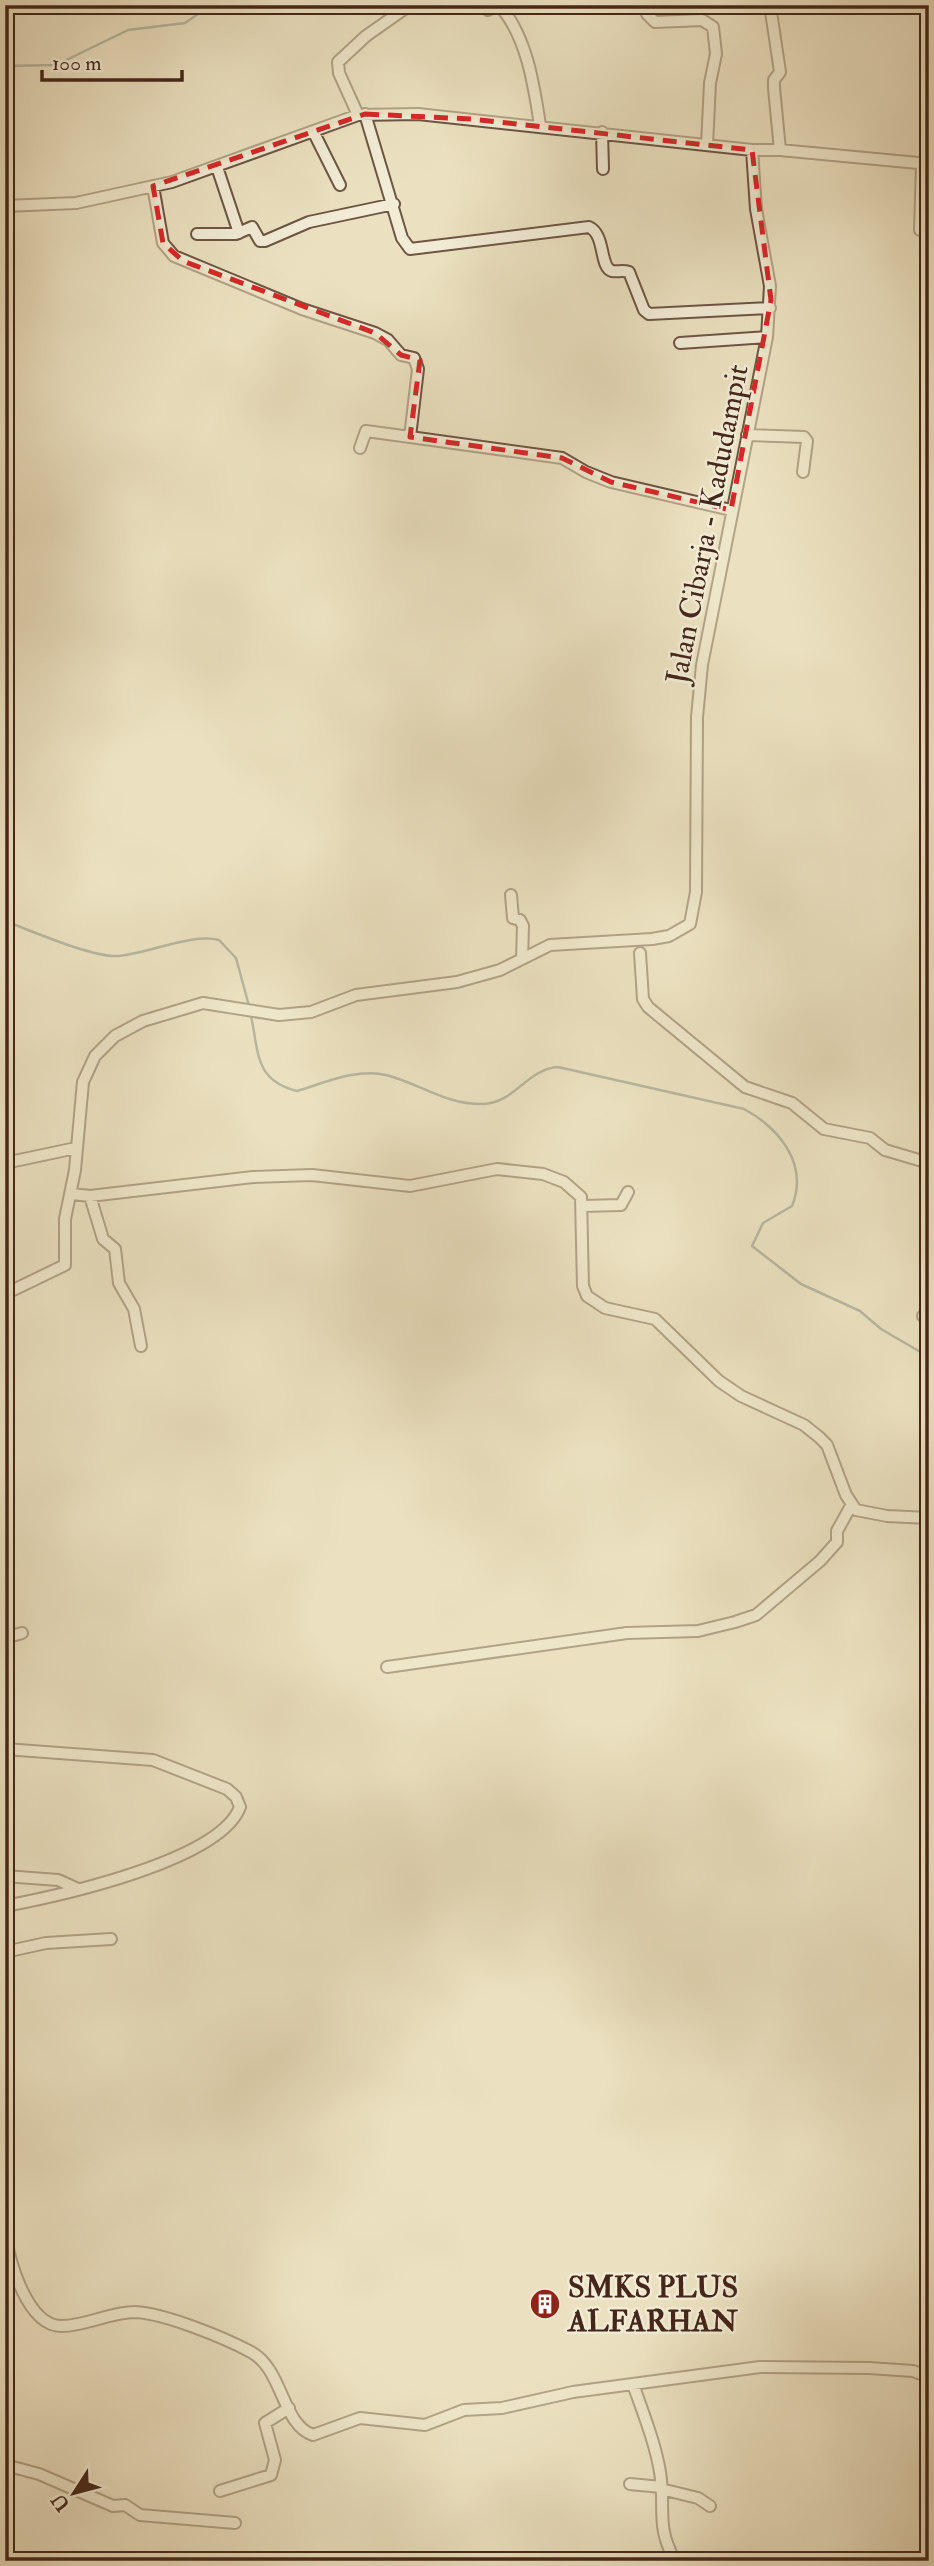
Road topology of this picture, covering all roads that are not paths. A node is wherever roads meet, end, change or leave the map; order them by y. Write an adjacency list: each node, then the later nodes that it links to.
1 (410, 5): 6 (street)
2 (483, 5): 3 (street)
3 (498, 5): 7 (street)
4 (646, 5): 10 (street)
5 (770, 5): 12 (street)
6 (361, 115): 7 (street); 8 (street); 18 (street)
7 (540, 125): 9 (street)
8 (314, 132): 14 (street); 16 (street)
9 (602, 132): 10 (street); 15 (street)
10 (707, 145): 11 (street)
11 (752, 150): 12 (street); 23 (street, Jalan Cibarja - Kadudampit)
12 (780, 150): 13 (street)
13 (925, 164): 20 (street)
14 (217, 167): 17 (street); 21 (street)
15 (603, 169)
16 (340, 185)
17 (153, 186): 19 (street); 27 (street)
18 (394, 204): 21 (street); 23 (street)
19 (5, 206)
20 (920, 230)
21 (239, 233): 22 (street)
22 (197, 234)
23 (770, 308): 24 (street, Jalan Cibarja - Kadudampit)
24 (767, 337): 25 (street); 26 (street, Jalan Cibarja - Kadudampit)
25 (680, 342)
26 (747, 435): 29 (street); 30 (street, Jalan Cibarja - Kadudampit)
27 (410, 437): 28 (street); 30 (street)
28 (360, 448)
29 (803, 472)
30 (731, 510): 33 (street, Jalan Cibarja - Kadudampit)
31 (511, 895): 33 (street)
32 (640, 953): 36 (street)
33 (522, 959): 34 (street, Jalan Cibarja - Kadudampit)
34 (76, 1148): 35 (street); 38 (street, Jalan Cibarja - Kadudampit)
35 (5, 1163)
36 (929, 1163)
37 (628, 1192): 40 (street)
38 (72, 1194): 39 (street); 41 (street, Jalan Cibarja - Kadudampit)
39 (90, 1196): 40 (street); 42 (street)
40 (583, 1206): 43 (street)
41 (5, 1294)
42 (141, 1346)
43 (852, 1504): 44 (street); 47 (street)
44 (929, 1518)
45 (22, 1633): 46 (street)
46 (5, 1638)
47 (387, 1667)
48 (5, 1749): 50 (street)
49 (5, 1875): 50 (street)
50 (78, 1889): 51 (street)
51 (5, 1906)
52 (111, 1940): 53 (street)
53 (5, 1952)
54 (5, 2232): 57 (street)
55 (929, 2377): 56 (street)
56 (633, 2384): 57 (street); 60 (street)
57 (289, 2408): 61 (street)
58 (5, 2465): 63 (street)
59 (630, 2484): 60 (street)
60 (661, 2488): 62 (street); 64 (street)
61 (219, 2491)
62 (709, 2506)
63 (235, 2523)
64 (675, 2561)

